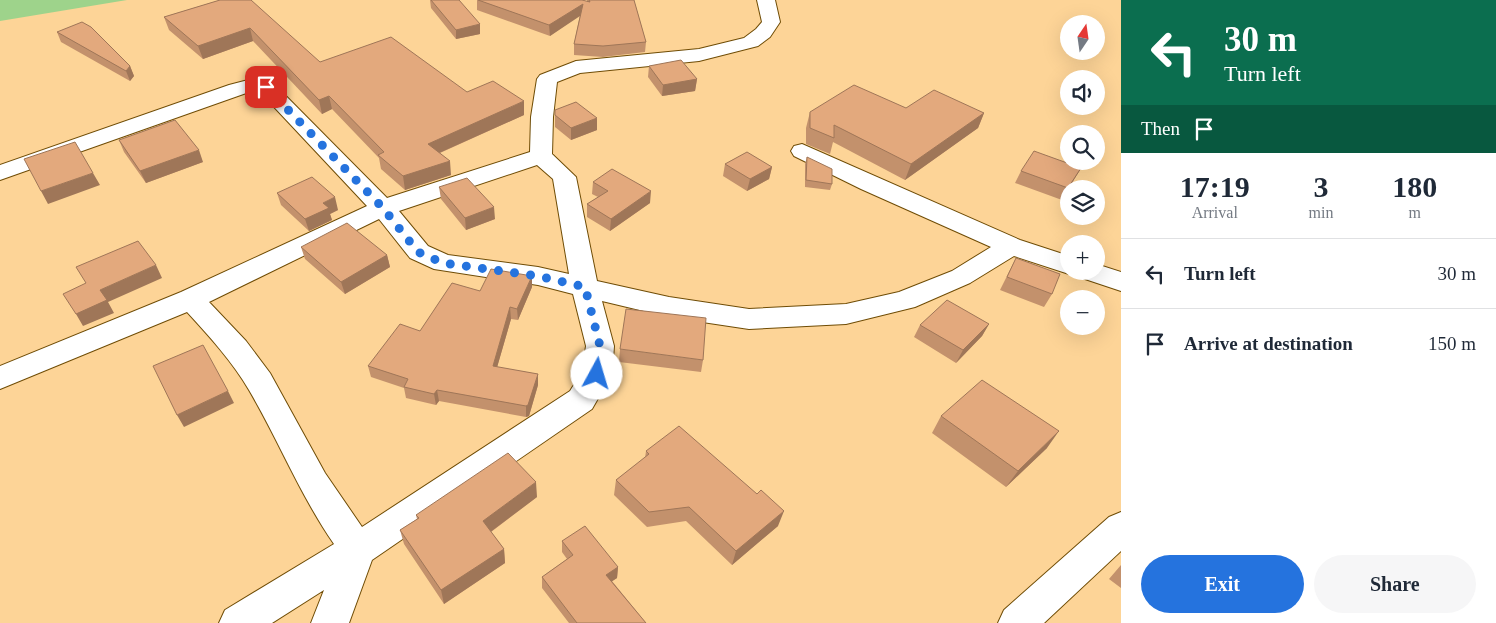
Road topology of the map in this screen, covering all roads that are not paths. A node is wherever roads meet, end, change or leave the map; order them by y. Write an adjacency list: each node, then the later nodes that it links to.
1 (766, 0): 3 (street)
2 (802, 152): 6 (street)
3 (541, 156): 5 (street); 10 (street)
4 (0, 174): 5 (street)
5 (383, 208): 10 (street); 11 (street)
6 (1011, 246): 7 (street); 10 (street)
7 (1060, 262)
8 (1105, 277): 9 (street)
9 (1121, 282)
10 (585, 287): 14 (street)
11 (191, 299): 12 (street); 14 (street)
12 (0, 378)
13 (1121, 528): 17 (street)
14 (358, 549): 15 (street); 16 (street)
15 (238, 623)
16 (330, 623)
17 (1017, 623)

